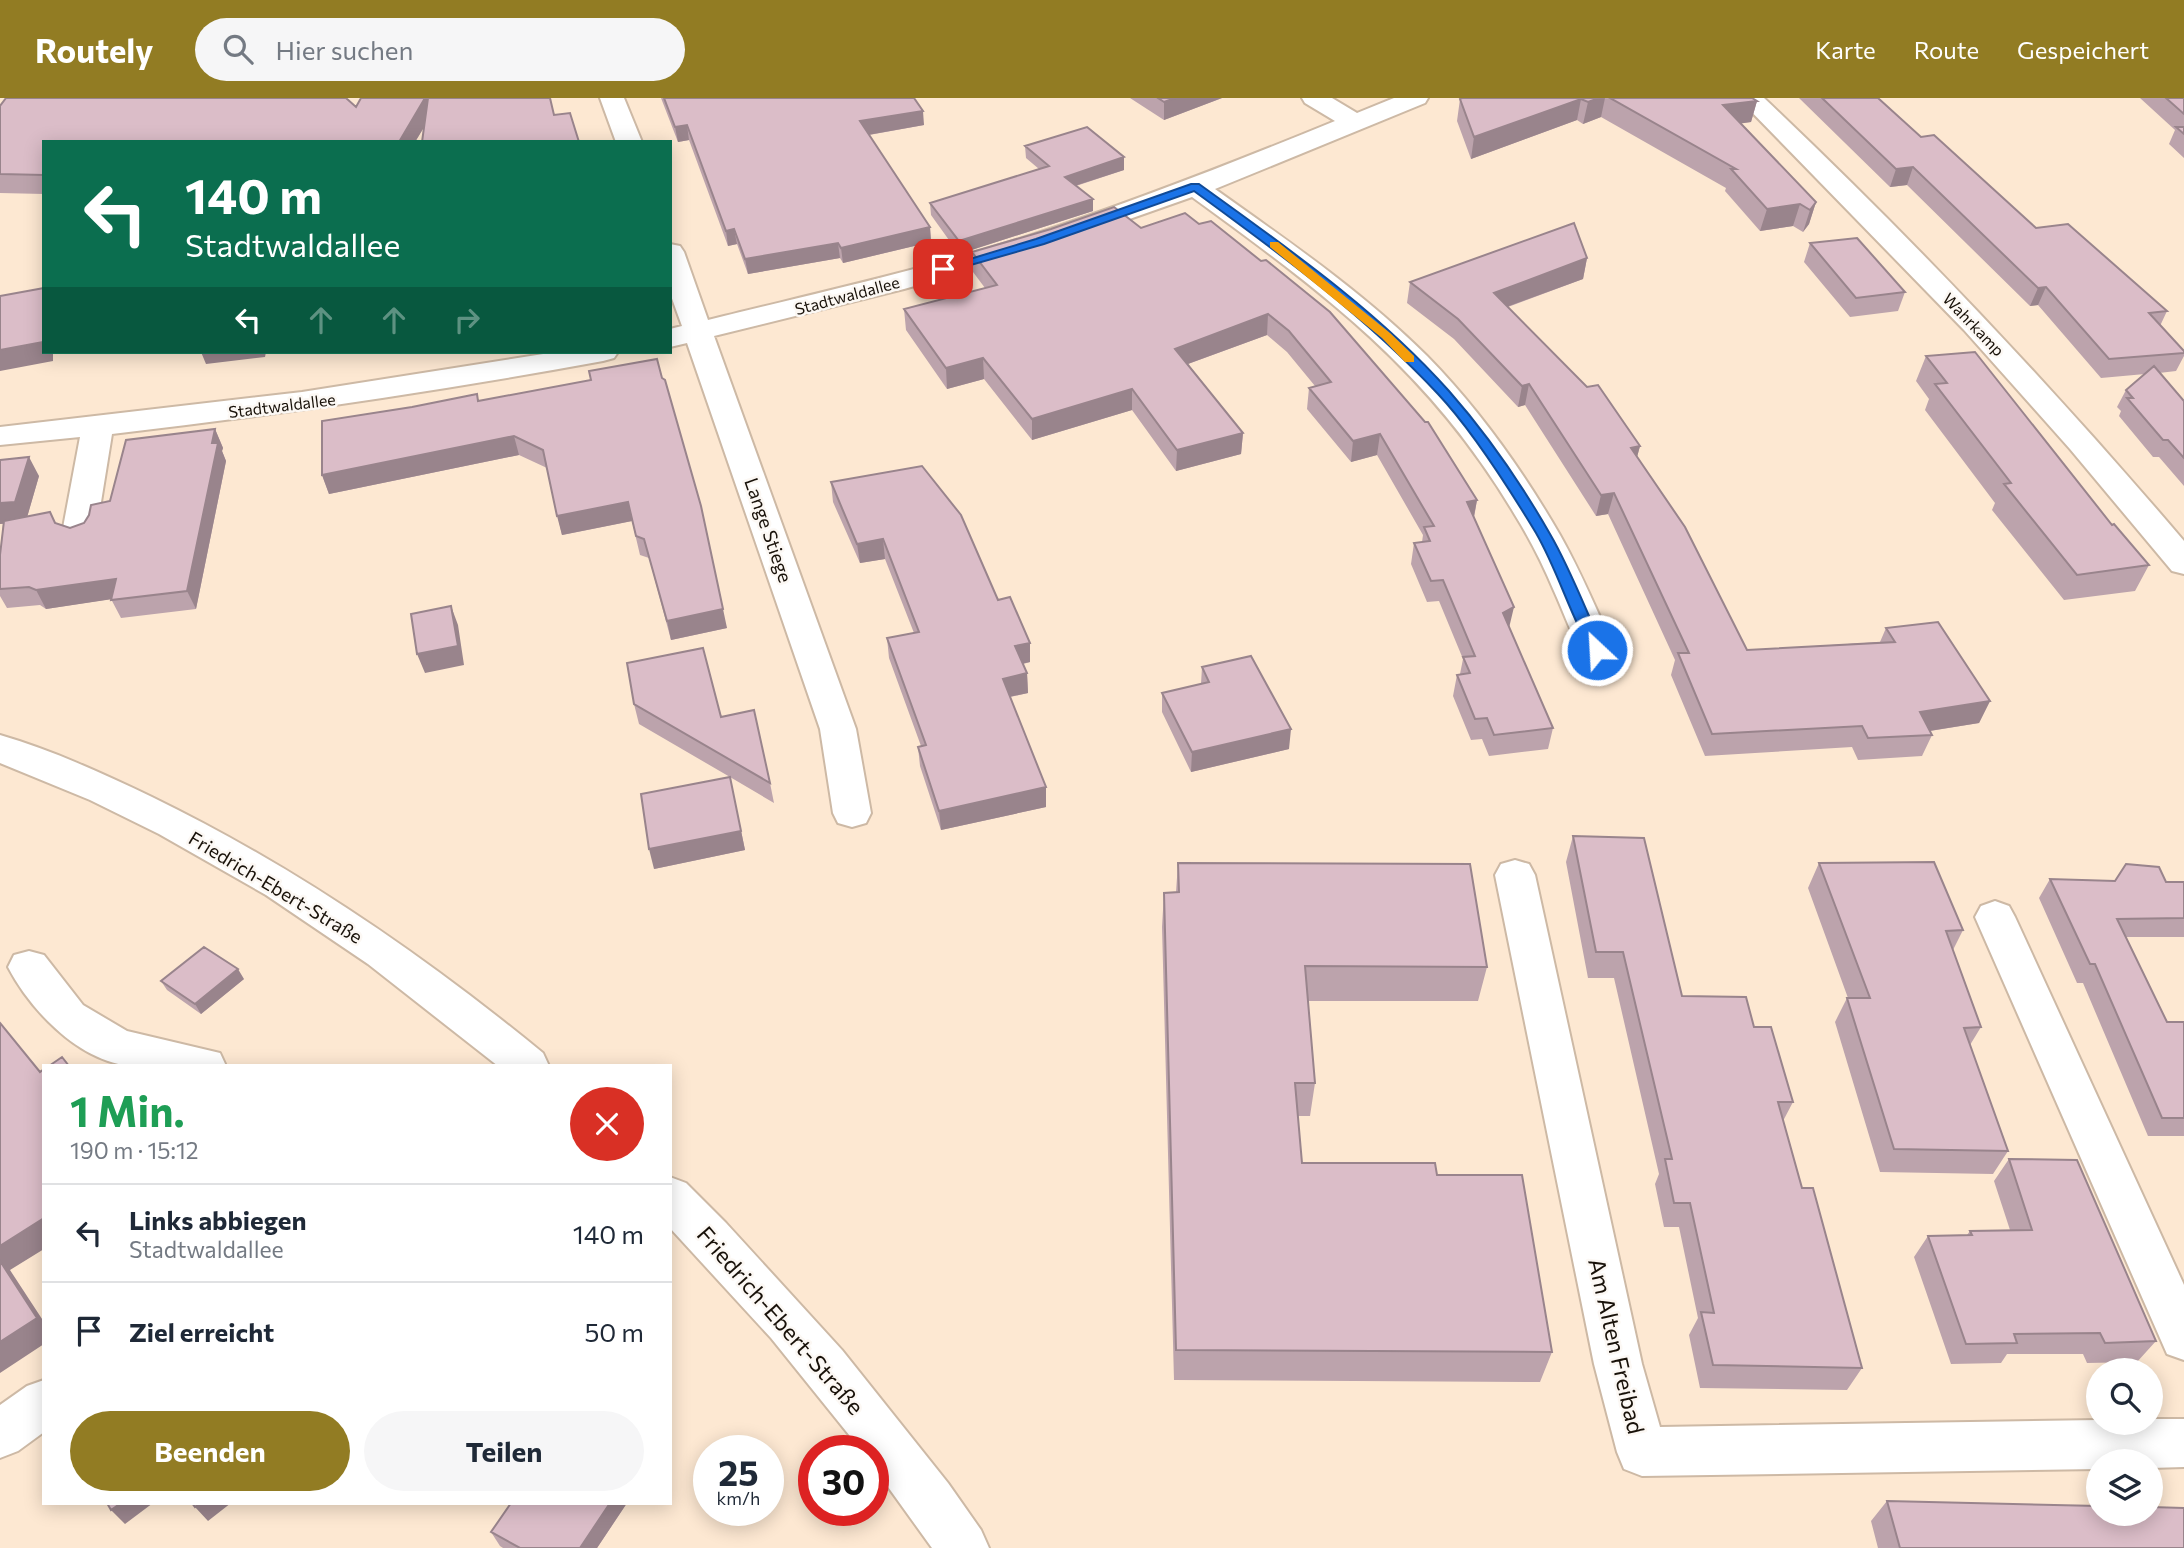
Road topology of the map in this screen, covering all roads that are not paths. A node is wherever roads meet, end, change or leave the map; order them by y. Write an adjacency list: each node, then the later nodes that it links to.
1 (612, 98): 6 (street)
2 (1314, 98): 5 (street)
3 (1416, 98): 5 (street, Stadtwaldallee)
4 (1750, 98): 14 (street, Wahrkamp)
5 (1354, 122): 7 (street, Stadtwaldallee)
6 (628, 140)
7 (1195, 187): 9 (street, Stadtwaldallee); 15 (street)
8 (672, 263): 9 (street, Lange Stiege)
9 (685, 335): 17 (street, Lange Stiege)
10 (592, 354): 11 (street, Stadtwaldallee)
11 (97, 426): 12 (street, Stadtwaldallee); 13 (street)
12 (0, 436)
13 (79, 533)
14 (2184, 563)
15 (1597, 650)
16 (0, 748): 22 (street, Friedrich-Ebert-Straße)
17 (852, 813)
18 (1515, 875): 27 (street, Am Alten Freibad)
19 (1995, 917): 24 (street)
20 (29, 967): 21 (street)
21 (196, 1064)
22 (526, 1064)
23 (672, 1199): 28 (street, Friedrich-Ebert-Straße)
24 (2184, 1338)
25 (42, 1404): 26 (street)
26 (0, 1434)
27 (2184, 1443)
28 (962, 1548)

